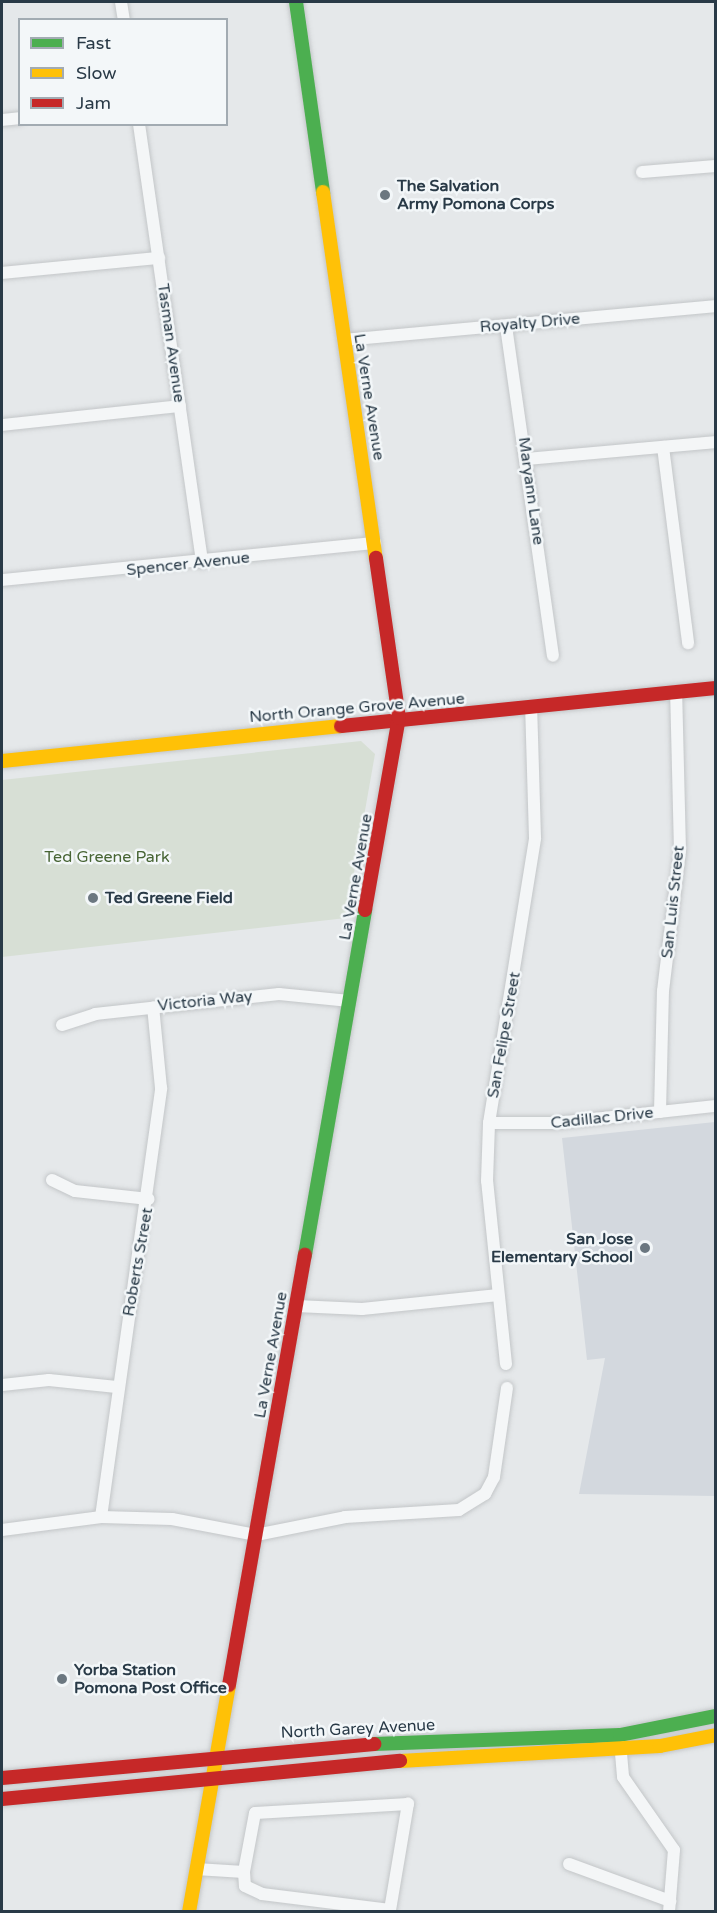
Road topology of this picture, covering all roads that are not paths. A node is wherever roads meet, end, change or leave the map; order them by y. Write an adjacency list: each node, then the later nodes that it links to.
1 (121, 2): 3 (street)
2 (296, 2): 13 (main road, La Verne Avenue)
3 (124, 18)
4 (18, 118): 5 (street)
5 (2, 120)
6 (139, 126): 9 (street, Tasman Avenue)
7 (716, 166): 8 (street)
8 (642, 172)
9 (159, 258): 10 (street); 14 (street, Tasman Avenue)
10 (2, 273)
11 (716, 306): 12 (street, Royalty Drive)
12 (506, 326): 13 (street, Royalty Drive); 18 (street, Maryann Lane)
13 (344, 340): 19 (main road, La Verne Avenue)
14 (180, 406): 15 (street); 20 (street, Tasman Avenue)
15 (2, 425)
16 (716, 442): 17 (street)
17 (663, 447): 18 (street); 22 (street)
18 (527, 459): 23 (street, Maryann Lane)
19 (375, 543): 20 (street, Spencer Avenue); 27 (main road, La Verne Avenue)
20 (202, 562): 21 (street, Spencer Avenue)
21 (2, 580)
22 (688, 643)
23 (553, 656)
24 (716, 688): 25 (main road, North Orange Grove Avenue)
25 (676, 691): 26 (main road, North Orange Grove Avenue); 33 (street, San Luis Street)
26 (531, 706): 27 (main road, North Orange Grove Avenue); 34 (street, San Felipe Street)
27 (399, 718): 28 (main road, North Orange Grove Avenue); 29 (main road, La Verne Avenue)
28 (2, 761)
29 (350, 1000): 30 (street, Victoria Way); 38 (main road, La Verne Avenue)
30 (153, 1007): 31 (street, Victoria Way); 36 (street, Roberts Street)
31 (62, 1025)
32 (716, 1106): 33 (street, Cadillac Drive)
33 (660, 1112): 34 (street, Cadillac Drive)
34 (489, 1123): 37 (street, San Felipe Street)
35 (52, 1180): 36 (street)
36 (149, 1199): 41 (street, Roberts Street)
37 (498, 1295): 38 (street); 39 (street, San Felipe Street)
38 (296, 1306): 45 (main road, La Verne Avenue)
39 (506, 1364)
40 (2, 1385): 41 (street)
41 (117, 1387): 43 (street, Roberts Street)
42 (507, 1388): 45 (street)
43 (101, 1517): 44 (street); 45 (street)
44 (2, 1530)
45 (256, 1535): 50 (main road, La Verne Avenue)
46 (716, 1716): 47 (main road, North Garey Avenue)
47 (620, 1735): 49 (street); 50 (main road, North Garey Avenue)
48 (716, 1735): 49 (main road, North Garey Avenue)
49 (621, 1749): 51 (main road, North Garey Avenue); 57 (street)
50 (214, 1753): 51 (main road, La Verne Avenue); 52 (main road, North Garey Avenue)
51 (211, 1775): 53 (main road, North Garey Avenue); 55 (main road, La Verne Avenue)
52 (2, 1778)
53 (2, 1799)
54 (569, 1864): 57 (street)
55 (196, 1869): 56 (street); 58 (main road, La Verne Avenue)
56 (244, 1872): 56 (street)
57 (670, 1906)
58 (189, 1911)

